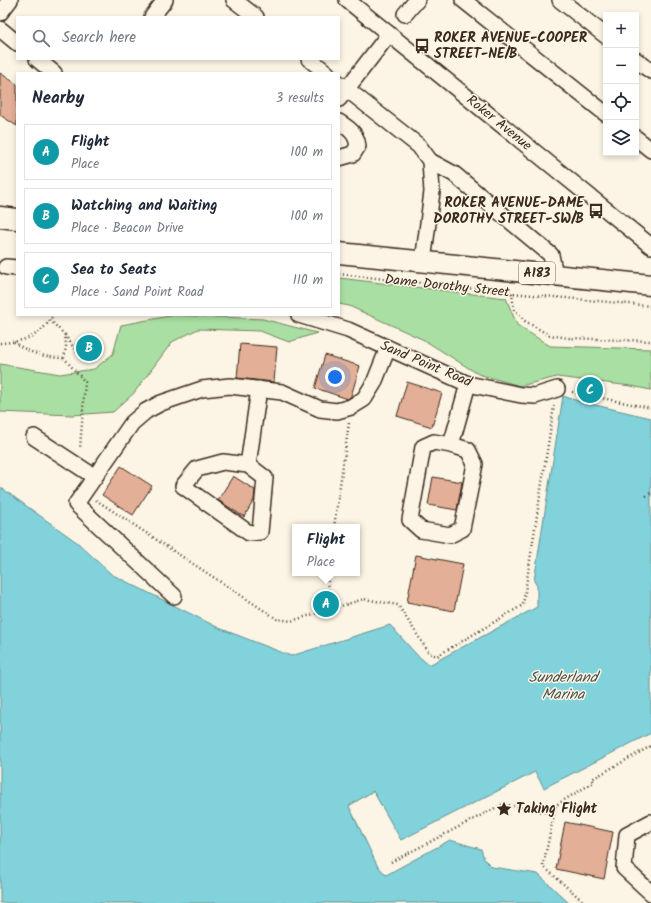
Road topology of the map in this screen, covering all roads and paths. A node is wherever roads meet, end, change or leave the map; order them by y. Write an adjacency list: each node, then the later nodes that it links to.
1 (10, 0): 8 (street)
2 (165, 0): 10 (street)
3 (234, 0): 11 (street)
4 (347, 0): 13 (street, Roker Avenue)
5 (417, 0): 9 (street)
6 (463, 0): 23 (street)
7 (560, 0): 14 (street)
8 (0, 13)
9 (405, 14)
10 (153, 16)
11 (255, 16)
12 (0, 29): 15 (street)
13 (389, 34): 22 (street); 31 (street, Roker Avenue)
14 (603, 34)
15 (16, 42)
16 (38, 60): 20 (street)
17 (310, 60): 21 (street)
18 (639, 62): 19 (street)
19 (651, 71)
20 (53, 72)
21 (326, 72)
22 (342, 90): 28 (street)
23 (603, 112)
24 (340, 123): 27 (street)
25 (639, 140): 26 (street)
26 (651, 150)
27 (340, 158)
28 (430, 161): 33 (street); 35 (street)
29 (0, 217): 30 (main road)
30 (16, 219)
31 (651, 246)
32 (340, 253): 33 (main road, Dame Dorothy Street / A183)
33 (423, 262): 35 (main road, A183)
34 (340, 274): 37 (path, Dame Dorothy Street)
35 (555, 275): 36 (main road, A183)
36 (651, 285)
37 (512, 293): 38 (path, Dame Dorothy Street); 43 (path)
38 (651, 306)
39 (52, 316): 41 (path)
40 (302, 316): 47 (street, Sand Point Road)
41 (50, 320): 42 (path); 44 (path)
42 (65, 335): 46 (path); 48 (path)
43 (651, 341)
44 (13, 342): 45 (path); 48 (path)
45 (0, 343)
46 (98, 348)
47 (388, 348): 49 (street, Sand Point Road); 52 (street)
48 (64, 358): 57 (path)
49 (468, 384): 51 (street, Sand Point Road); 55 (street)
50 (259, 389): 52 (street); 56 (street); 58 (street)
51 (556, 389): 53 (path); 65 (path)
52 (351, 407): 62 (path)
53 (651, 408)
54 (34, 437): 57 (street)
55 (451, 445): 55 (street)
56 (248, 465): 56 (street)
57 (79, 466): 58 (street)
58 (95, 477): 59 (street)
59 (86, 489): 64 (street); 65 (path)
60 (651, 494): 61 (path)
61 (646, 496)
62 (334, 524)
63 (327, 576): 65 (path)
64 (174, 596)
65 (331, 609)
66 (651, 746): 67 (path)
67 (554, 814): 69 (path); 71 (path)
68 (651, 822): 70 (street)
69 (391, 862)
70 (651, 893)
71 (585, 903)

